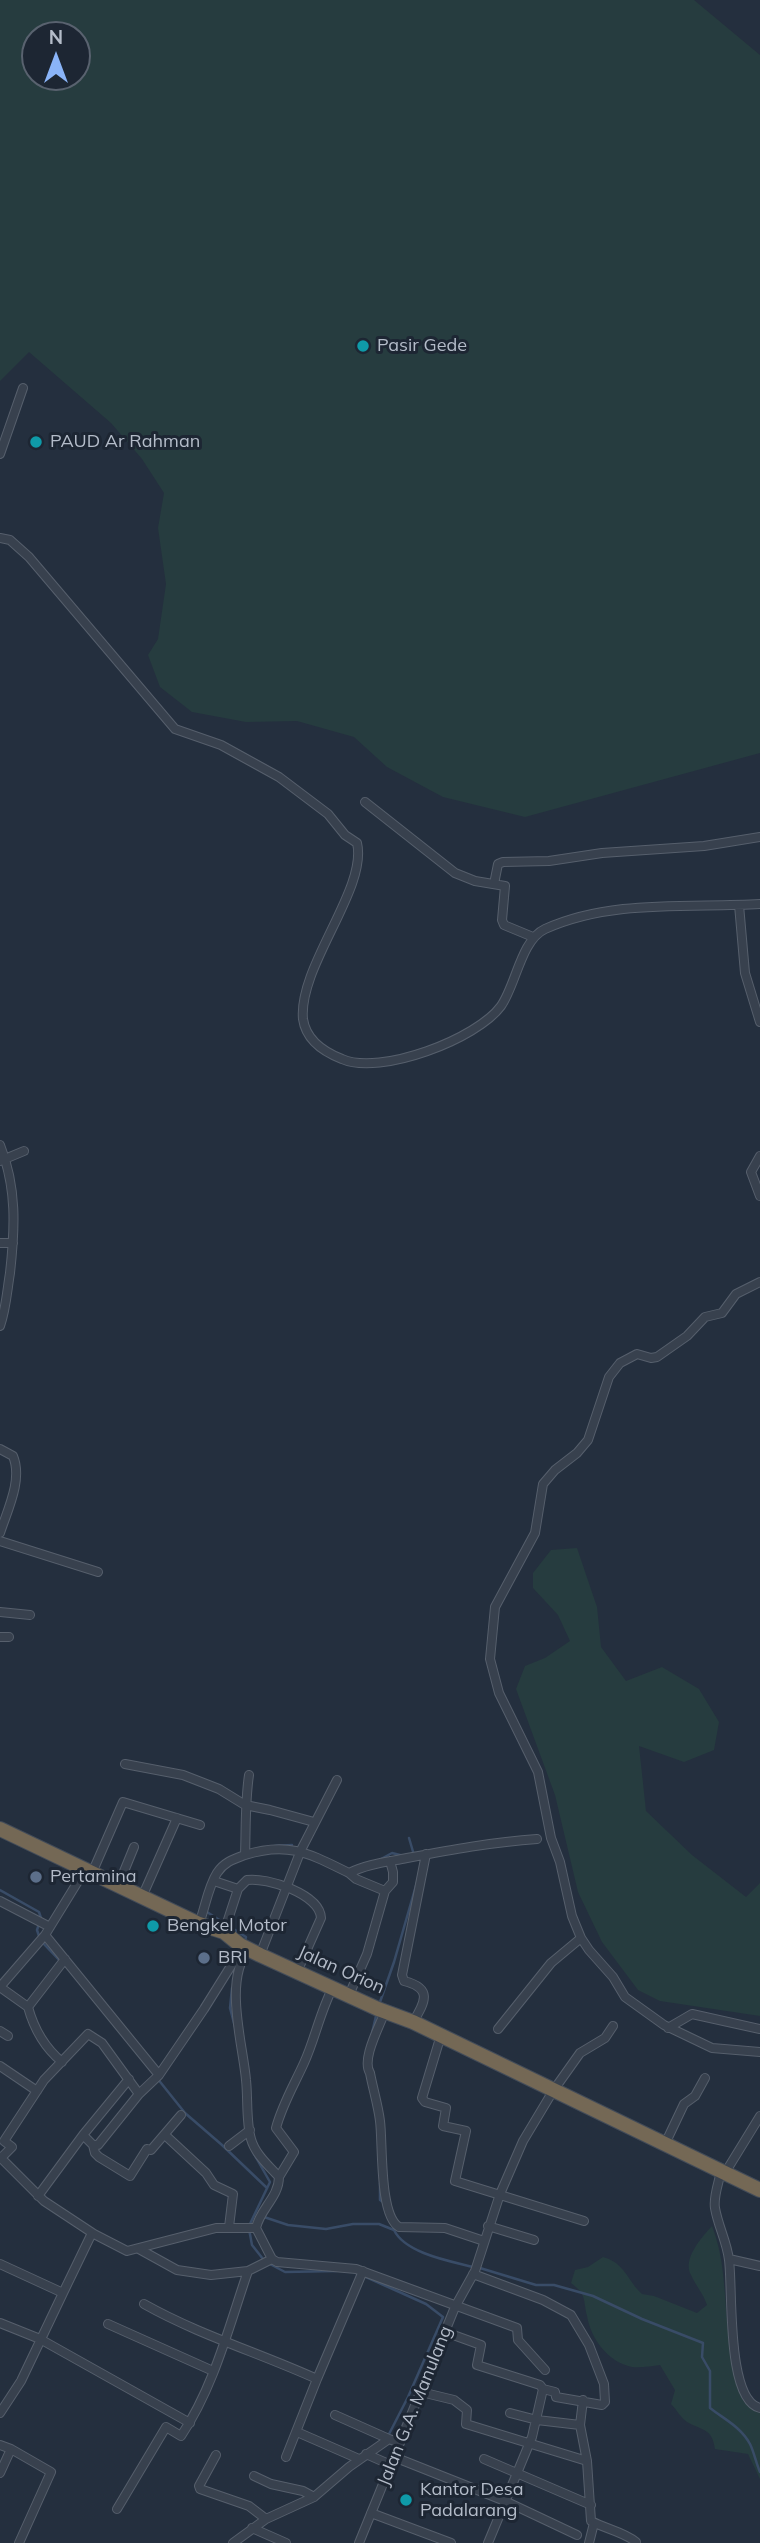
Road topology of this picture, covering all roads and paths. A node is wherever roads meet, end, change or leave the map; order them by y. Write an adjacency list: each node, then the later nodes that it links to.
1 (23, 388): 2 (street)
2 (0, 454)
3 (0, 538): 9 (street)
4 (365, 802): 6 (street)
5 (760, 837): 6 (street)
6 (494, 884): 9 (street)
7 (739, 905): 8 (street); 9 (street); 10 (street)
8 (760, 905)
9 (533, 937)
10 (760, 1022)
11 (0, 1145): 14 (street)
12 (24, 1151): 14 (street)
13 (760, 1156): 15 (street)
14 (3, 1160): 17 (street)
15 (760, 1196)
16 (0, 1243): 17 (street)
17 (13, 1243): 19 (street)
18 (760, 1282): 53 (street)
19 (0, 1326)
20 (0, 1449): 21 (street)
21 (0, 1533)
22 (0, 1541): 23 (street)
23 (98, 1572)
24 (0, 1612): 25 (street)
25 (30, 1615)
26 (125, 1764): 29 (street)
27 (249, 1775): 29 (street)
28 (337, 1780): 31 (street)
29 (245, 1805): 31 (street); 38 (street)
30 (177, 1818): 32 (street); 40 (street); 47 (street)
31 (314, 1822): 36 (street)
32 (200, 1825)
33 (0, 1829): 40 (highway, Jalan Orion)
34 (537, 1839): 37 (street)
35 (134, 1847): 43 (street)
36 (301, 1850): 38 (street); 41 (street); 44 (street)
37 (425, 1854): 39 (street); 62 (street)
38 (245, 1855): 42 (street)
39 (390, 1861): 41 (street); 46 (street)
40 (89, 1872): 43 (highway, Jalan Orion); 50 (street)
41 (349, 1873): 46 (street)
42 (214, 1881): 45 (street); 49 (street)
43 (118, 1886): 47 (highway, Jalan Orion)
44 (286, 1887): 45 (street); 54 (street); 56 (street)
45 (238, 1889): 51 (street)
46 (386, 1891): 59 (street)
47 (142, 1897): 49 (highway, Jalan Orion)
48 (0, 1901): 50 (street)
49 (199, 1924): 51 (highway, Jalan Orion)
50 (47, 1926): 52 (street)
51 (224, 1932): 54 (highway, Jalan Orion)
52 (42, 1938): 55 (street); 57 (street)
53 (581, 1938): 64 (street); 65 (street)
54 (248, 1949): 56 (highway, Jalan Orion); 73 (street); 81 (street)
55 (62, 1962): 60 (street); 73 (street)
56 (297, 1972): 58 (highway, Jalan Orion)
57 (0, 1987): 60 (street)
58 (333, 1987): 59 (highway, Jalan Orion); 90 (street)
59 (349, 1995): 61 (highway, Jalan Orion)
60 (28, 2007): 71 (street)
61 (382, 2010): 62 (highway, Jalan Orion); 100 (street)
62 (413, 2022): 68 (highway, Jalan Orion)
63 (613, 2026): 77 (street, Jalan G.A. Manulang)
64 (668, 2028): 66 (street); 70 (street)
65 (498, 2029)
66 (760, 2029)
67 (0, 2031): 69 (street)
68 (441, 2035): 77 (highway, Jalan Orion); 92 (street)
69 (8, 2036)
70 (760, 2052)
71 (62, 2062): 75 (street); 76 (street)
72 (0, 2066): 76 (street)
73 (157, 2077): 78 (street)
74 (705, 2078): 85 (street)
75 (129, 2080): 78 (street); 82 (street)
76 (37, 2091): 84 (street)
77 (553, 2091): 85 (highway, Jalan Orion); 92 (street, Jalan G.A. Manulang)
78 (139, 2094): 86 (street)
79 (181, 2115): 83 (street)
80 (760, 2116): 89 (street)
81 (250, 2130): 87 (street); 90 (street)
82 (83, 2135): 86 (street); 93 (street)
83 (164, 2136): 86 (street); 97 (street)
84 (2, 2140): 88 (street)
85 (665, 2144): 89 (highway, Jalan Orion)
86 (93, 2145)
87 (229, 2146)
88 (1, 2158): 93 (street)
89 (723, 2172): 91 (highway, Jalan Orion); 102 (street)
90 (279, 2177): 95 (street)
91 (760, 2190)
92 (500, 2194): 94 (street); 96 (street, Jalan G.A. Manulang)
93 (38, 2196): 98 (street)
94 (584, 2221)
95 (256, 2225): 97 (street); 103 (street)
96 (488, 2226): 99 (street); 100 (street, Jalan G.A. Manulang)
97 (229, 2227): 101 (street)
98 (92, 2233): 101 (street); 109 (street)
99 (534, 2240)
100 (484, 2241): 107 (street, Jalan G.A. Manulang)
101 (139, 2249): 106 (street)
102 (729, 2259): 105 (street); 123 (street)
103 (268, 2261): 106 (street); 108 (street)
104 (0, 2264): 109 (street)
105 (760, 2266)
106 (248, 2271): 116 (street)
107 (474, 2272): 111 (street, Jalan G.A. Manulang); 122 (street)
108 (362, 2273): 111 (street); 119 (street)
109 (63, 2293): 115 (street)
110 (144, 2304): 116 (street)
111 (455, 2307): 114 (street, Jalan G.A. Manulang); 117 (street)
112 (0, 2323): 115 (street)
113 (108, 2324): 118 (street)
114 (445, 2332): 120 (street); 121 (street, Jalan G.A. Manulang)
115 (40, 2339): 124 (street); 128 (street)
116 (223, 2342): 118 (street); 119 (street)
117 (545, 2370)
118 (213, 2371): 128 (street)
119 (317, 2379): 130 (street)
120 (542, 2389): 122 (street); 127 (street)
121 (421, 2392): 132 (street, Jalan G.A. Manulang); 134 (street)
122 (583, 2400): 129 (street)
123 (760, 2408)
124 (0, 2413)
125 (510, 2413): 127 (street)
126 (335, 2415): 131 (street)
127 (537, 2420): 129 (street); 134 (street)
128 (190, 2423): 148 (street)
129 (580, 2425): 141 (street)
130 (297, 2432): 137 (street); 138 (street)
131 (386, 2438): 132 (street); 138 (street)
132 (400, 2443): 140 (street, Jalan G.A. Manulang)
133 (0, 2445): 135 (street)
134 (529, 2445): 141 (street); 143 (street)
135 (11, 2449): 142 (street); 157 (street)
136 (216, 2455): 150 (street)
137 (286, 2457)
138 (359, 2457): 140 (street); 145 (street)
139 (484, 2459): 143 (street)
140 (393, 2461): 146 (street); 149 (street, Jalan G.A. Manulang)
141 (587, 2461): 147 (street)
142 (0, 2473)
143 (519, 2473): 146 (street); 147 (street)
144 (254, 2476): 145 (street)
145 (311, 2495): 150 (street)
146 (505, 2501): 153 (street); 155 (street)
147 (591, 2505): 151 (street)
148 (117, 2509)
149 (372, 2513): 160 (street, Jalan G.A. Manulang); 161 (street)
150 (264, 2517): 152 (street)
151 (594, 2523): 154 (street); 162 (street)
152 (252, 2528): 158 (street); 159 (street)
153 (577, 2535)
154 (617, 2538): 156 (street)
155 (491, 2542)
156 (636, 2542)
157 (19, 2543)
158 (233, 2543)
159 (286, 2543)
160 (359, 2543)
161 (451, 2543)
162 (589, 2543)

